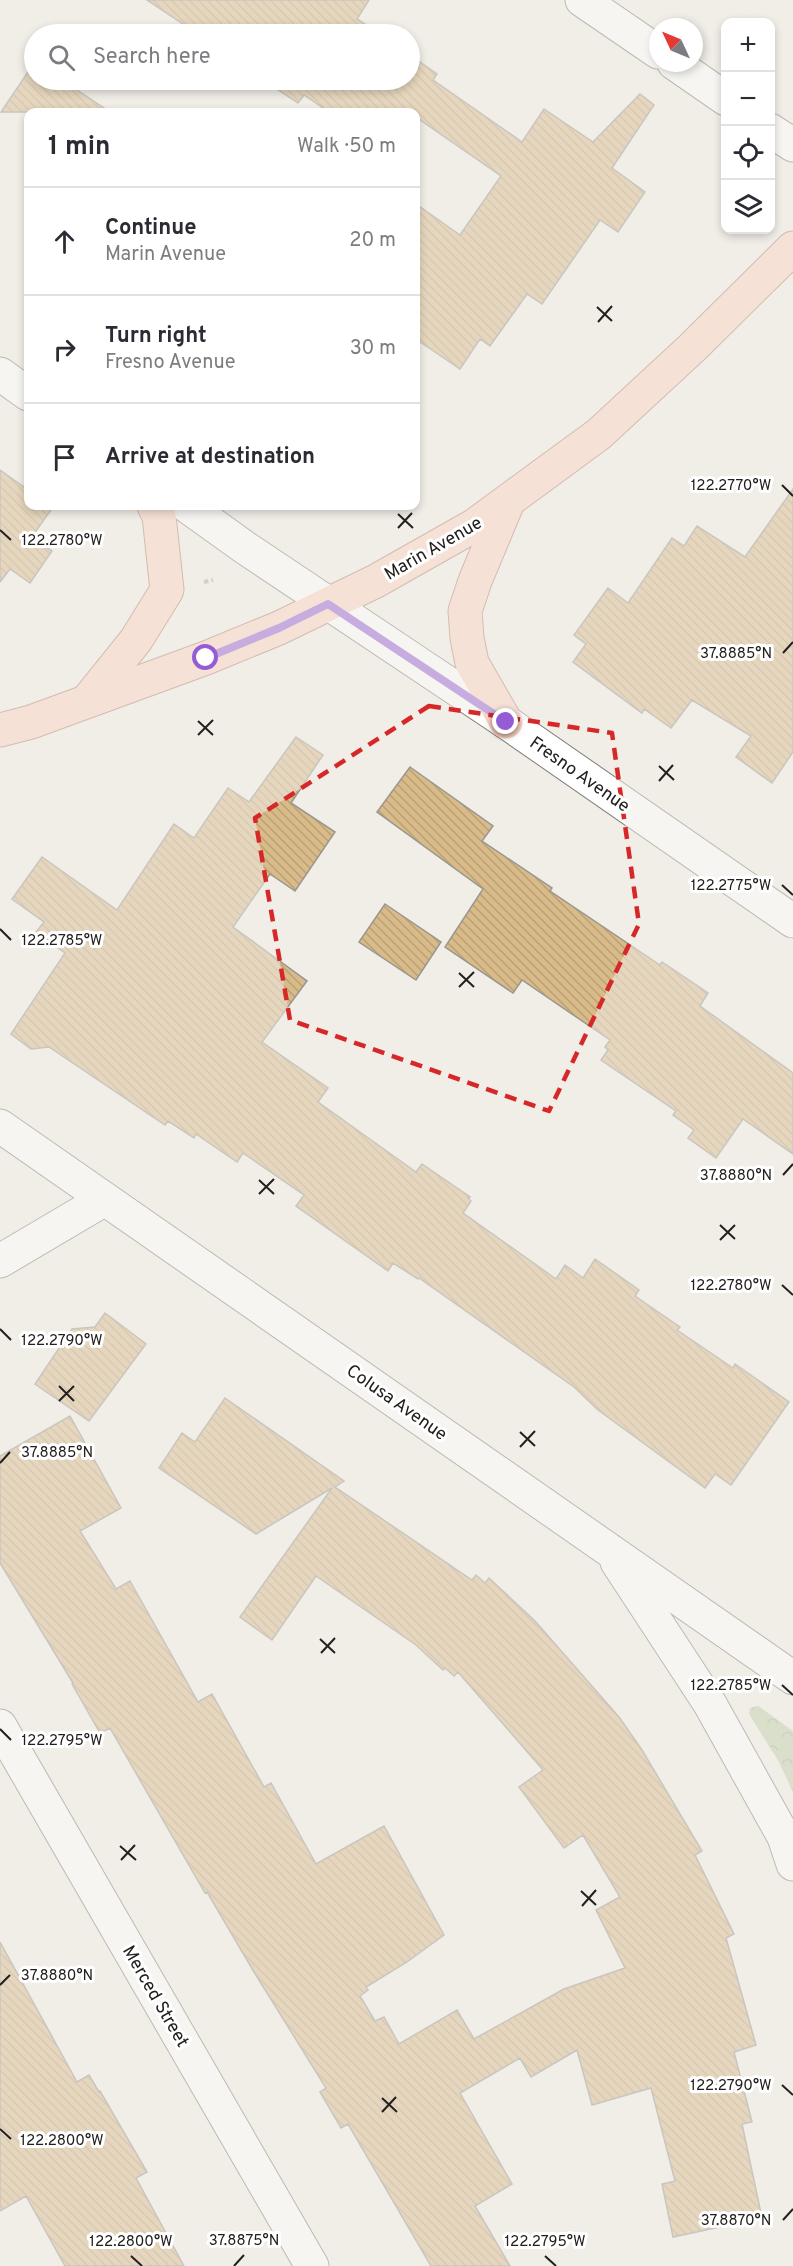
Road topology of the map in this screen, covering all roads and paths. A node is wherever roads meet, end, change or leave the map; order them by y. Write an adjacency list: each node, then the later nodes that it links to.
1 (582, 0): 2 (street)
2 (649, 46)
3 (687, 72): 4 (street)
4 (721, 96)
5 (775, 133): 6 (street)
6 (793, 145)
7 (793, 248): 10 (main road, Marin Avenue)
8 (0, 375): 9 (street)
9 (24, 391)
10 (508, 501): 13 (main road, Marin Avenue); 15 (main road)
11 (156, 510): 14 (main road)
12 (193, 510): 13 (street, Fresno Avenue)
13 (328, 604): 14 (main road, Marin Avenue); 15 (street, Fresno Avenue)
14 (86, 702): 16 (main road, Marin Avenue)
15 (506, 722): 17 (street, Fresno Avenue)
16 (0, 730)
17 (793, 921)
18 (0, 1126): 19 (street, Colusa Avenue)
19 (105, 1199): 20 (street); 21 (street, Colusa Avenue)
20 (0, 1261)
21 (608, 1548): 22 (street, Colusa Avenue); 24 (street)
22 (793, 1677)
23 (0, 1726): 25 (street, Merced Street)
24 (793, 1864)
25 (312, 2266)

